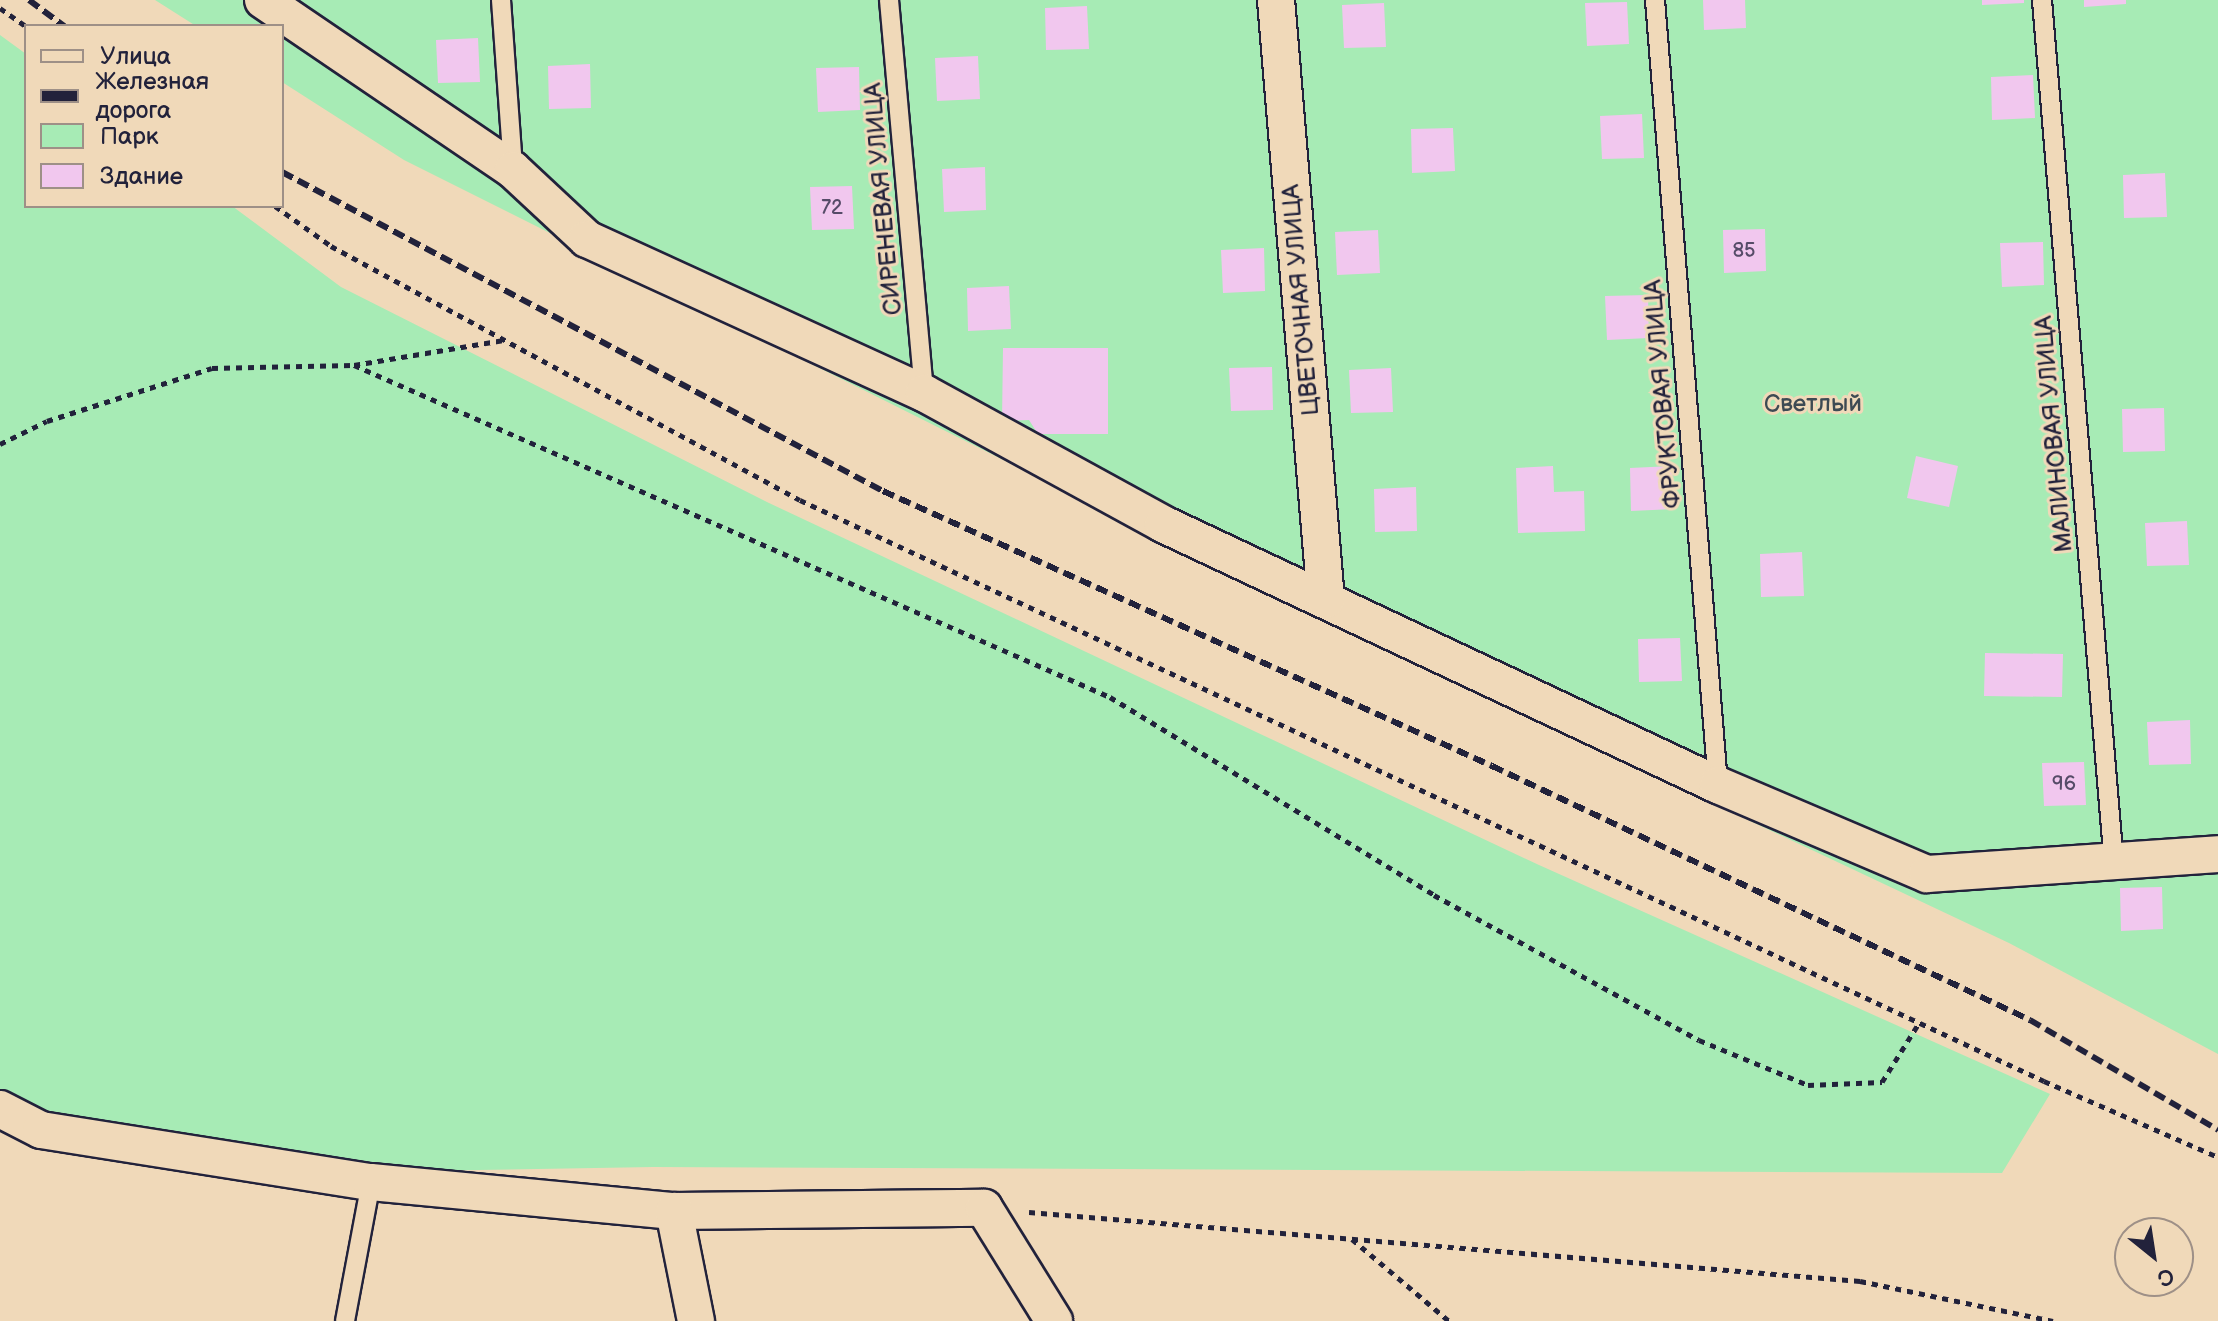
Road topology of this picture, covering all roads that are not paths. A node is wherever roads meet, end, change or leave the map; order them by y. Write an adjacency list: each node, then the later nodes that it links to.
1 (263, 0): 7 (street)
2 (501, 0): 7 (lane)
3 (889, 0): 8 (lane, СИРЕНЕВАЯ УЛИЦА)
4 (1276, 0): 9 (street, ЦВЕТОЧНАЯ УЛИЦА)
5 (1655, 0): 10 (lane, ФРУКТОВАЯ УЛИЦА)
6 (2042, 0): 12 (lane, МАЛИНОВАЯ УЛИЦА)
7 (513, 170): 8 (street)
8 (924, 393): 9 (street)
9 (1326, 600): 10 (street)
10 (1718, 785): 12 (street)
11 (2218, 854): 12 (street)
12 (2114, 864)
13 (0, 1109): 14 (street)
14 (371, 1182): 15 (street); 16 (lane)
15 (674, 1211): 17 (street); 18 (street)
16 (345, 1321)
17 (696, 1321)
18 (1054, 1321)

